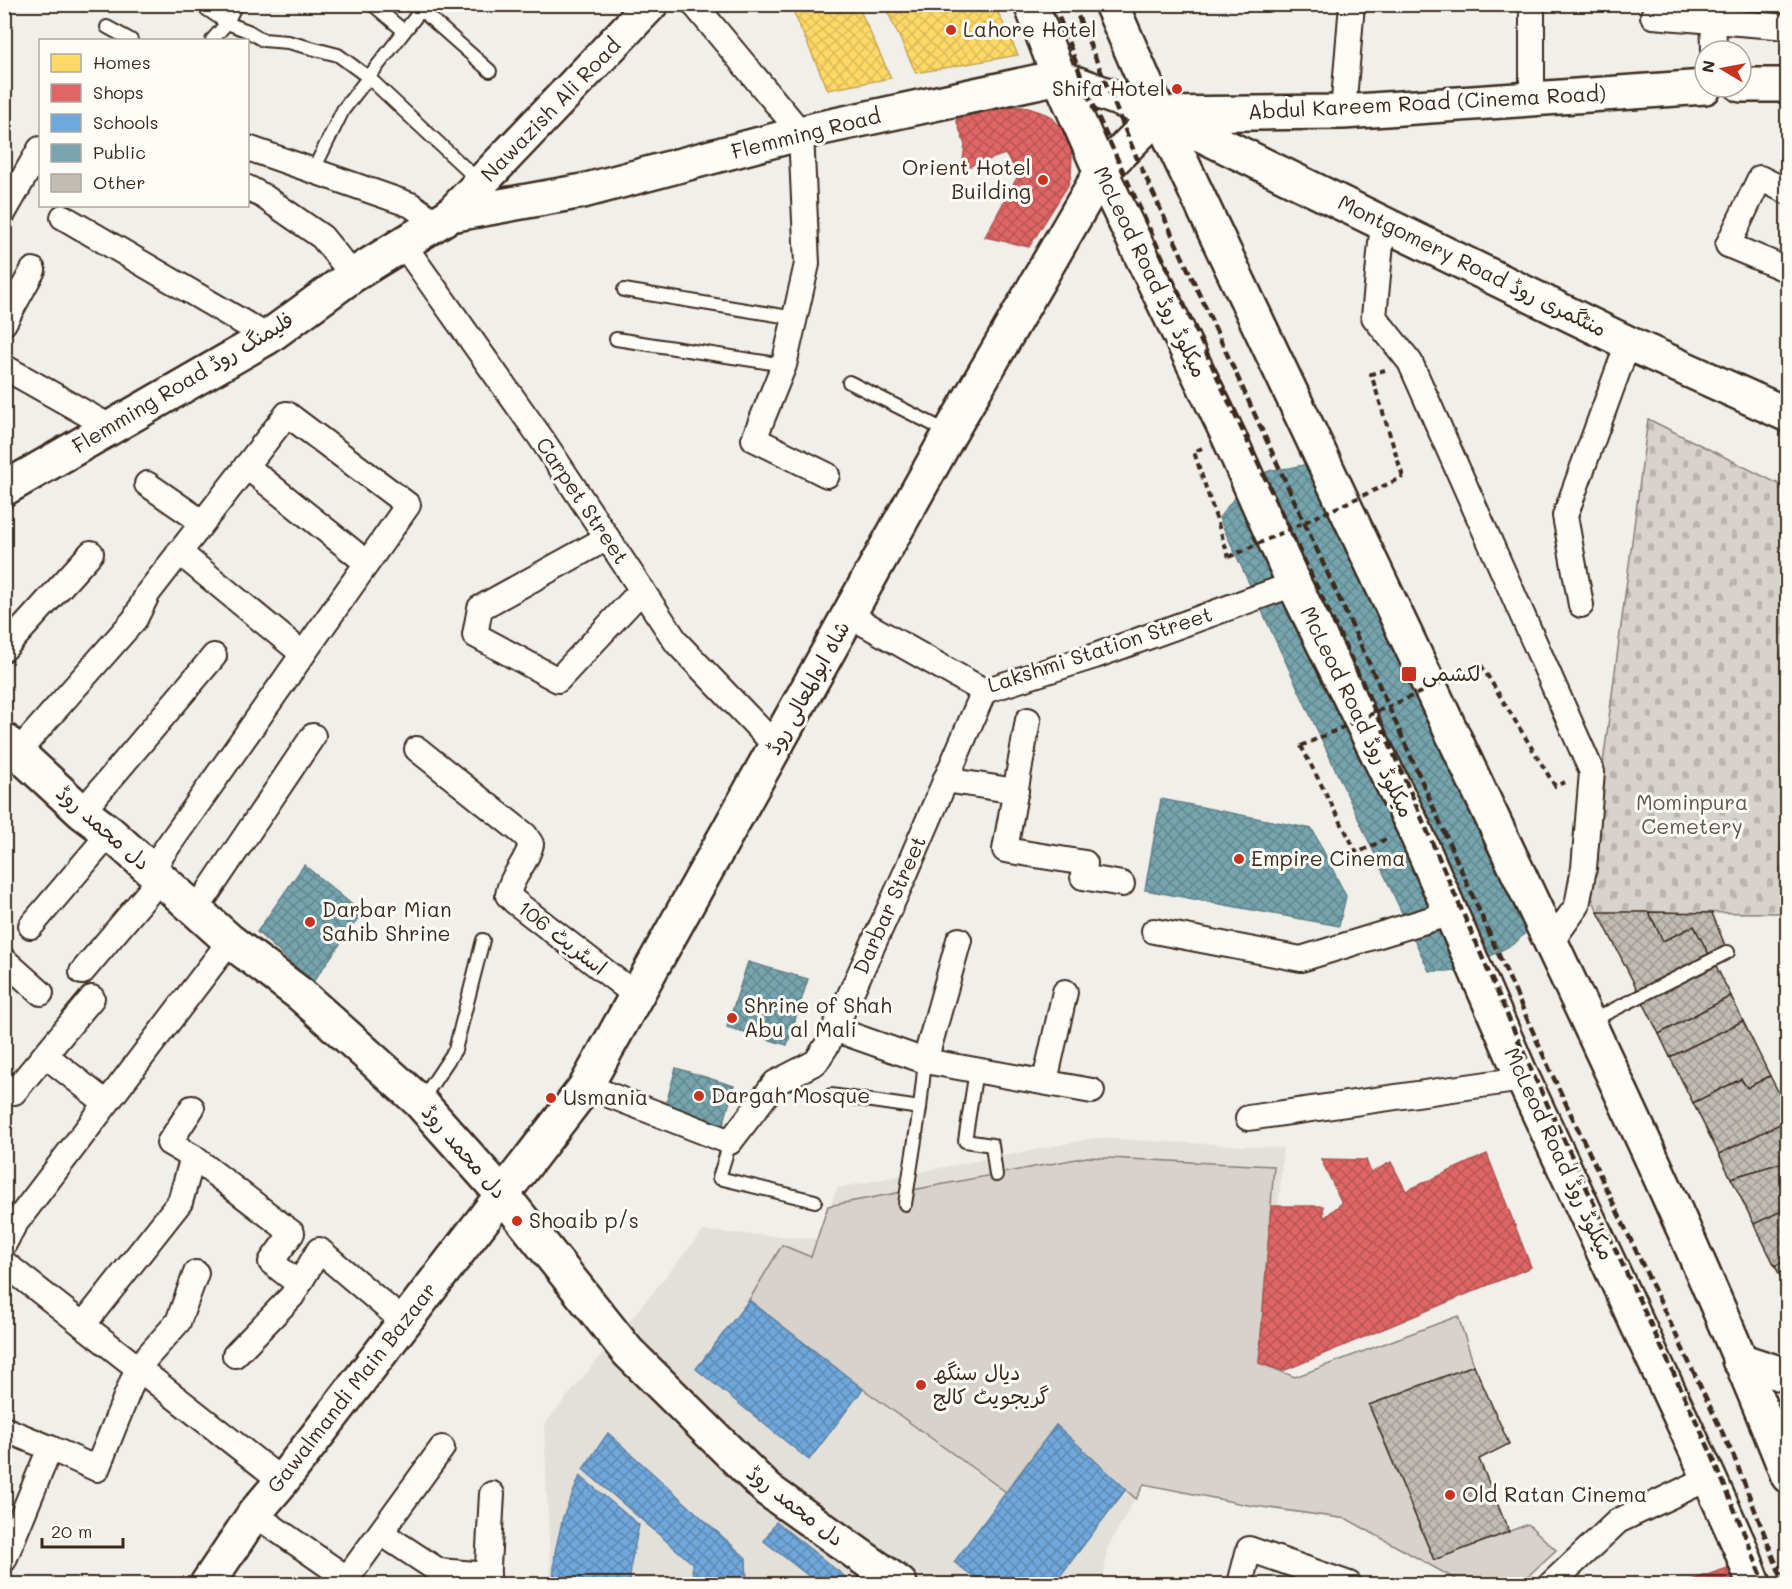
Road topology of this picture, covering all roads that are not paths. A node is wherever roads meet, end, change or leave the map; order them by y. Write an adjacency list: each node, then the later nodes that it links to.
1 (199, 4): 12 (lane)
2 (236, 4): 12 (lane)
3 (372, 4): 15 (lane)
4 (651, 4): 33 (street, Nawazish Ali Road)
5 (694, 4): 28 (street)
6 (1031, 4): 21 (street, McLeod Road میکلوڈ روڈ)
7 (1111, 4): 27 (street)
8 (1352, 4): 26 (street)
9 (1532, 4): 25 (street)
10 (1714, 13): 11 (street); 14 (street); 18 (street)
11 (1653, 16)
12 (227, 23): 17 (lane); 20 (lane)
13 (107, 27): 16 (lane)
14 (1788, 27)
15 (404, 31): 19 (lane); 20 (lane)
16 (129, 39)
17 (213, 39)
18 (1714, 39)
19 (490, 71)
20 (368, 77): 31 (lane); 33 (lane)
21 (1059, 77): 27 (street); 28 (street, Flemming Road); 32 (street, McLeod Road میکلوڈ روڈ)
22 (1753, 85): 23 (street)
23 (1788, 85)
24 (1693, 88): 25 (street, Abdul Kareem Road (Cinema Road))
25 (1532, 99): 26 (street, Abdul Kareem Road (Cinema Road))
26 (1343, 112): 27 (street, Abdul Kareem Road (Cinema Road))
27 (1159, 114): 32 (street); 39 (street, Montgomery Road منٹگمری روڈ); 91 (street)
28 (801, 133): 38 (street, Flemming Road); 45 (street)
29 (249, 148): 31 (street)
30 (39, 150): 36 (street)
31 (313, 171): 38 (street)
32 (1101, 172): 55 (street, شاہ ابوالمعالی روڈ); 65 (street, McLeod Road میکلوڈ روڈ)
33 (480, 183): 38 (street, Nawazish Ali Road)
34 (249, 189): 43 (street)
35 (1788, 192): 42 (street)
36 (4, 212)
37 (63, 217): 47 (street)
38 (442, 220): 40 (street, Flemming Road فلیمنگ روڈ)
39 (1383, 222): 49 (street, Montgomery Road منٹگمری روڈ); 91 (street)
40 (403, 244): 43 (street, Flemming Road فلیمنگ روڈ); 61 (street, Carpet Street)
41 (33, 270): 46 (street)
42 (1788, 270)
43 (353, 275): 47 (street, Flemming Road فلیمنگ روڈ)
44 (624, 290): 45 (lane)
45 (795, 318): 50 (street)
46 (4, 323)
47 (268, 337): 54 (street, Flemming Road فلیمنگ روڈ)
48 (616, 339): 50 (lane)
49 (1629, 343): 53 (street, Montgomery Road منٹگمری روڈ); 67 (street)
50 (784, 365): 57 (street)
51 (4, 368): 54 (street)
52 (849, 382): 55 (lane)
53 (1788, 415)
54 (110, 427): 59 (street, Flemming Road فلیمنگ روڈ)
55 (950, 433): 68 (street, شاہ ابوالمعالی روڈ)
56 (246, 466): 60 (street); 64 (street); 64 (street)
57 (827, 475)
58 (147, 484): 60 (street)
59 (4, 489)
60 (202, 522): 62 (street)
61 (607, 538): 66 (street, Carpet Street); 66 (street)
62 (179, 552): 70 (street); 76 (street)
63 (91, 553): 69 (street)
64 (367, 563): 70 (street)
65 (1294, 584): 72 (street, Lakshmi Station Street); 85 (street, McLeod Road میکلوڈ روڈ)
66 (642, 590): 75 (street, Carpet Street)
67 (1581, 605)
68 (849, 615): 72 (street, Lakshmi Station Street); 75 (street, شاہ ابوالمعالی روڈ)
69 (4, 649)
70 (303, 654): 82 (street)
71 (214, 656): 80 (street)
72 (984, 691): 78 (street, Darbar Street)
73 (1028, 720): 79 (street)
74 (313, 736): 84 (street)
75 (776, 746): 97 (street, شاہ ابوالمعالی روڈ)
76 (11, 747): 80 (street, دل محمد روڈ)
77 (417, 749): 97 (street, اسٹریٹ 106)
78 (945, 780): 79 (street); 100 (street, Darbar Street)
79 (1016, 791): 83 (street)
80 (82, 812): 81 (street, دل محمد روڈ)
81 (110, 833): 82 (street, دل محمد روڈ); 86 (street)
82 (156, 874): 84 (street, دل محمد روڈ); 94 (street)
83 (1122, 884)
84 (196, 910): 90 (street, دل محمد روڈ)
85 (1452, 913): 87 (street); 104 (street, McLeod Road میکلوڈ روڈ)
86 (31, 926)
87 (1154, 931)
88 (483, 940): 110 (lane)
89 (959, 940): 102 (street)
90 (230, 941): 110 (street, دل محمد روڈ); 111 (street)
91 (1551, 942): 99 (street)
92 (1728, 952): 99 (lane)
93 (4, 960): 96 (street)
94 (82, 972)
95 (1065, 992): 105 (street)
96 (41, 993)
97 (637, 996): 106 (street, شاہ ابوالمعالی روڈ)
98 (92, 998): 101 (street)
99 (1588, 1022): 128 (street)
100 (834, 1029): 102 (street); 115 (street, Darbar Street)
101 (45, 1055): 107 (street); 111 (street)
102 (925, 1061): 103 (street); 113 (lane)
103 (976, 1070): 105 (street); 117 (lane)
104 (1523, 1079): 114 (street); 135 (street, McLeod Road میکلوڈ روڈ)
105 (1045, 1081): 108 (street)
106 (586, 1086): 115 (street); 118 (street, شاہ ابوالمعالی روڈ)
107 (13, 1091)
108 (1092, 1091)
109 (831, 1095): 113 (lane)
110 (420, 1102): 118 (street, دل محمد روڈ)
111 (106, 1103): 121 (street)
112 (192, 1108): 116 (street)
113 (920, 1108): 120 (lane)
114 (1248, 1118)
115 (730, 1142): 119 (lane)
116 (193, 1157): 124 (street); 126 (street)
117 (996, 1175)
118 (502, 1194): 125 (street, Gawalmandi Main Bazaar); 145 (street, دل محمد روڈ)
119 (815, 1201)
120 (905, 1204)
121 (8, 1229)
122 (4, 1263): 126 (street)
123 (195, 1274): 129 (street)
124 (299, 1284): 125 (street); 127 (street)
125 (404, 1322): 136 (street, Gawalmandi Main Bazaar)
126 (83, 1325): 129 (street)
127 (235, 1355)
128 (1740, 1360): 130 (street); 134 (street)
129 (138, 1367): 132 (street); 136 (street)
130 (1788, 1376)
131 (4, 1429): 132 (street)
132 (50, 1448): 140 (street)
133 (442, 1448): 139 (street)
134 (1788, 1476)
135 (1708, 1478): 148 (street); 149 (street, McLeod Road میکلوڈ روڈ)
136 (282, 1481): 138 (street, Gawalmandi Main Bazaar)
137 (492, 1494): 142 (street)
138 (254, 1514): 143 (street); 144 (street, Gawalmandi Main Bazaar)
139 (381, 1533): 141 (street); 143 (street)
140 (4, 1560)
141 (435, 1577): 142 (street)
142 (487, 1580)
143 (346, 1582)
144 (207, 1584)
145 (900, 1584)
146 (1240, 1584): 147 (street)
147 (1349, 1584)
148 (1551, 1584)
149 (1754, 1584)

